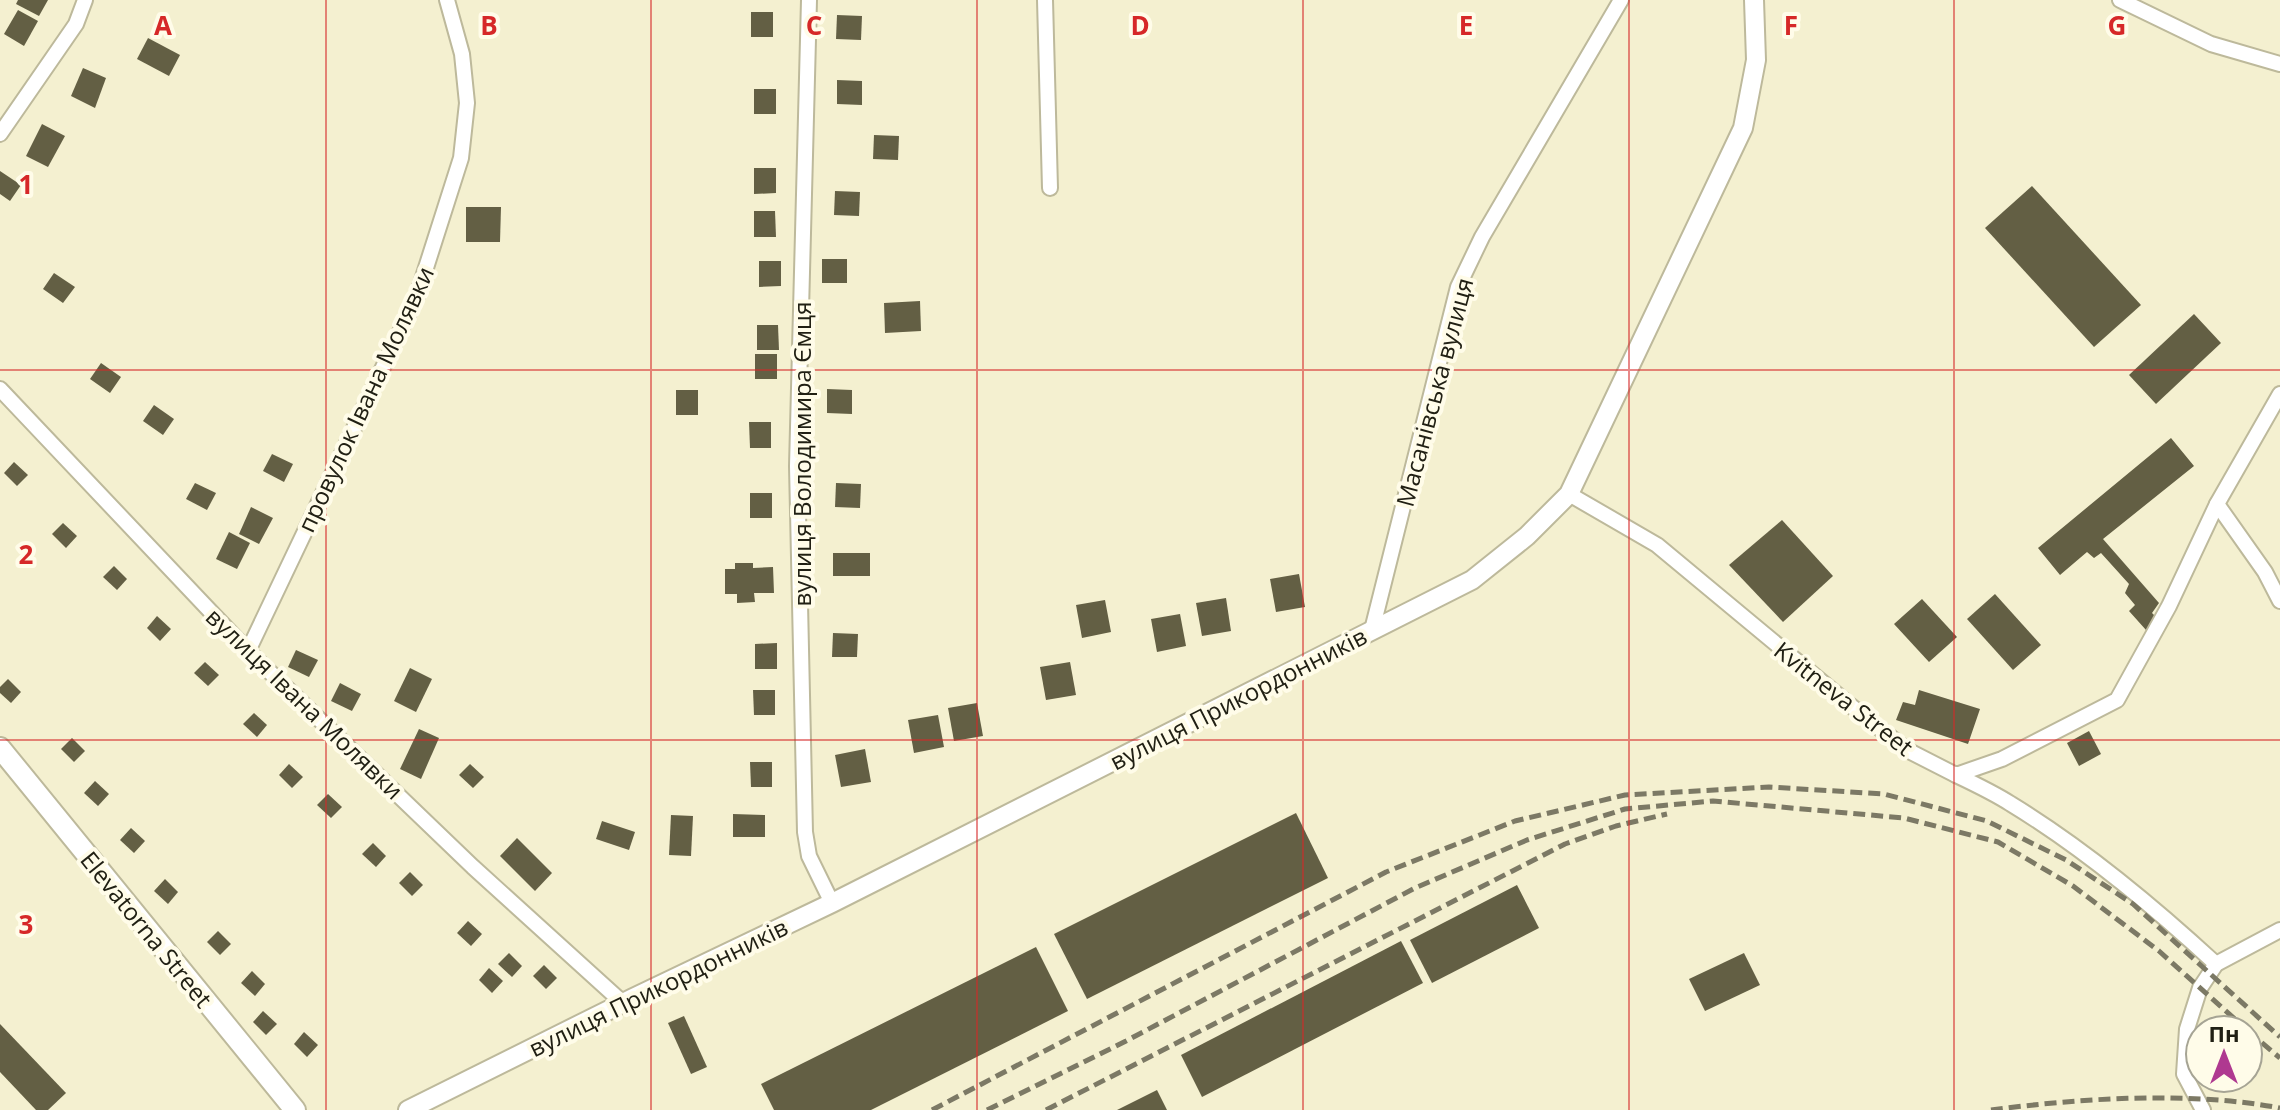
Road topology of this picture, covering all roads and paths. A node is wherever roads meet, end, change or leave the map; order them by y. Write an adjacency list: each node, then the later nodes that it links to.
1 (85, 0): 9 (street)
2 (447, 0): 17 (street, провулок Івана Молявки)
3 (809, 0): 20 (street, вулиця Володимира Ємця)
4 (1045, 0): 10 (street)
5 (1621, 0): 16 (street, Масанівська вулиця)
6 (1754, 0): 13 (street, вулиця Прикордонників)
7 (2120, 0): 8 (street)
8 (2280, 64)
9 (0, 134)
10 (1050, 188)
11 (0, 389): 17 (street, вулиця Івана Молявки)
12 (2280, 394): 14 (street)
13 (1569, 494): 16 (street, вулиця Прикордонників); 19 (street, Kvitneva Street)
14 (2217, 504): 15 (street); 19 (street)
15 (2280, 601)
16 (1372, 630): 20 (street, вулиця Прикордонників)
17 (248, 651): 23 (street, вулиця Івана Молявки)
18 (0, 748): 24 (main road, Elevatorna Street)
19 (1956, 775): 22 (street, Kvitneva Street)
20 (832, 903): 23 (street, вулиця Прикордонників)
21 (2280, 930): 22 (street)
22 (2216, 964): 26 (street)
23 (623, 1003): 25 (street, вулиця Прикордонників)
24 (295, 1110)
25 (408, 1110)
26 (2203, 1110)

